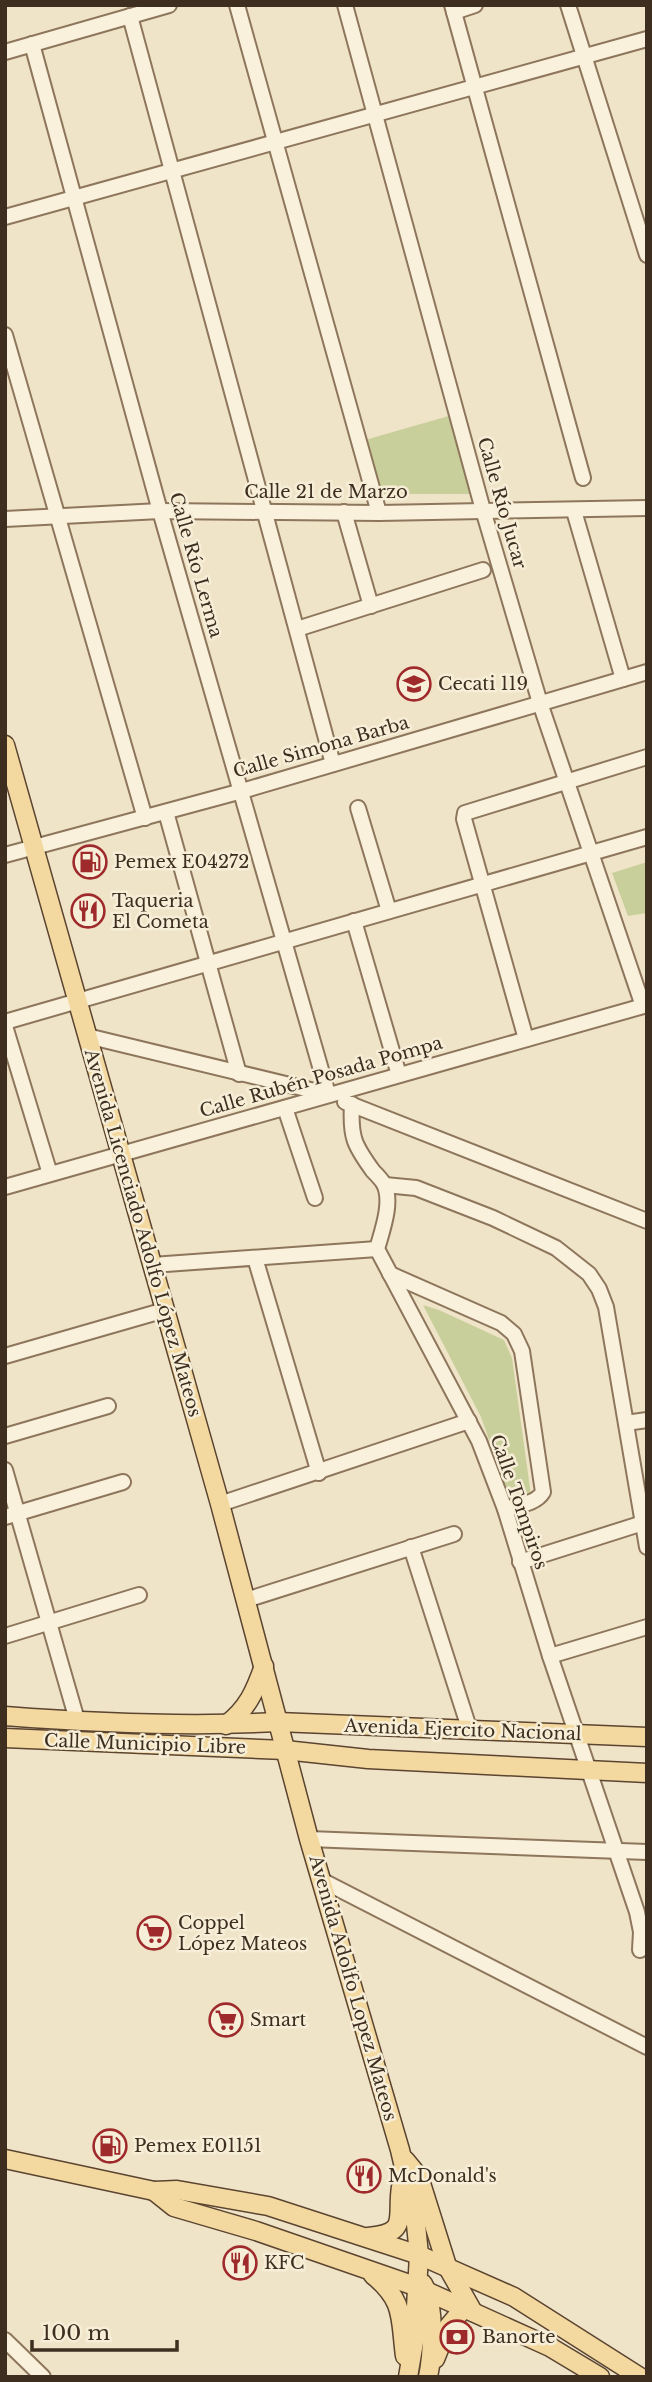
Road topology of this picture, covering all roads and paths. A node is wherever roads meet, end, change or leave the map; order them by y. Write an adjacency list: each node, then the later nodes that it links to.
1 (169, 5): 7 (street)
2 (237, 5): 14 (street)
3 (345, 5): 13 (street, Calle Río Jucar)
4 (475, 5): 6 (street)
5 (568, 5): 11 (street)
6 (453, 9): 12 (street)
7 (130, 16): 9 (street); 15 (street)
8 (647, 39): 11 (street)
9 (32, 44): 10 (street); 16 (street, Calle Río Lerma)
10 (5, 52)
11 (584, 56): 12 (street); 18 (street)
12 (473, 87): 13 (street); 20 (street)
13 (374, 114): 14 (street); 22 (street, Calle Río Jucar)
14 (275, 142): 15 (street); 27 (street)
15 (172, 170): 16 (street); 25 (street)
16 (73, 198): 17 (street); 23 (street, Calle Río Lerma)
17 (5, 217)
18 (647, 256)
19 (5, 335): 28 (street)
20 (583, 478)
21 (647, 508): 24 (street, Calle 21 de Marzo)
22 (483, 510): 24 (street, Calle 21 de Marzo); 27 (street, Calle 21 de Marzo); 35 (street, Calle Río Jucar)
23 (160, 511): 25 (street, Calle 21 de Marzo); 28 (street, Calle 21 de Marzo); 40 (street, Calle Río Lerma)
24 (574, 511): 34 (street)
25 (265, 512): 26 (street, Calle 21 de Marzo); 32 (street)
26 (344, 512): 27 (street, Calle 21 de Marzo); 31 (street)
27 (379, 513)
28 (58, 517): 29 (street, Calle 21 de Marzo); 43 (street)
29 (5, 519)
30 (483, 570): 31 (street)
31 (371, 606): 32 (street)
32 (297, 629): 38 (street)
33 (647, 672): 34 (street, Calle Simona Barba)
34 (623, 679): 35 (street, Calle Simona Barba)
35 (540, 703): 38 (street, Calle Simona Barba); 39 (street, Calle Río Jucar)
36 (5, 745): 45 (main road, Avenida Licenciado Adolfo López Mateos)
37 (647, 757): 39 (street)
38 (333, 764): 40 (street, Calle Simona Barba)
39 (567, 781): 46 (street, Calle Río Jucar); 48 (street)
40 (242, 791): 42 (street, Calle Simona Barba); 51 (street, Calle Río Lerma)
41 (358, 808): 49 (street)
42 (166, 812): 43 (street, Calle Simona Barba); 52 (street)
43 (145, 818): 45 (street, Calle Simona Barba)
44 (647, 837): 46 (street)
45 (34, 847): 47 (street, Calle Simona Barba); 53 (main road, Avenida Licenciado Adolfo López Mateos)
46 (592, 854): 48 (street); 54 (street, Calle Río Jucar)
47 (5, 855)
48 (481, 885): 49 (street); 57 (street)
49 (389, 911): 50 (street)
50 (354, 921): 51 (street); 59 (street)
51 (284, 942): 52 (street); 60 (street, Calle Río Lerma)
52 (210, 963): 53 (street); 58 (street)
53 (77, 1001): 55 (street); 56 (main road, Avenida Licenciado Adolfo López Mateos)
54 (645, 1005): 57 (street, Calle Rubén Posada Pompa)
55 (5, 1024): 64 (street)
56 (87, 1035): 58 (street); 63 (main road, Avenida Licenciado Adolfo López Mateos)
57 (526, 1039): 59 (street, Calle Rubén Posada Pompa)
58 (239, 1074): 60 (street)
59 (399, 1075): 60 (street, Calle Rubén Posada Pompa)
60 (328, 1094): 61 (street); 62 (street, Calle Rubén Posada Pompa)
61 (352, 1104): 65 (street); 68 (street)
62 (285, 1108): 63 (street, Calle Rubén Posada Pompa); 67 (street)
63 (121, 1154): 64 (street, Calle Rubén Posada Pompa); 71 (main road, Avenida Licenciado Adolfo López Mateos)
64 (50, 1174): 66 (street, Calle Rubén Posada Pompa)
65 (385, 1185): 69 (street); 78 (street)
66 (5, 1187)
67 (314, 1198)
68 (647, 1221)
69 (377, 1249): 70 (street); 72 (street, Calle Tompiros)
70 (255, 1258): 71 (street); 81 (street)
71 (152, 1265): 73 (main road, Avenida Licenciado Adolfo López Mateos)
72 (390, 1275): 77 (street, Calle Tompiros); 84 (street)
73 (165, 1310): 74 (street); 83 (main road, Avenida Licenciado Adolfo López Mateos)
74 (5, 1356)
75 (108, 1406): 79 (street)
76 (647, 1420): 78 (street)
77 (469, 1421): 81 (street); 84 (street, Calle Tompiros)
78 (626, 1423): 86 (street)
79 (5, 1436)
80 (5, 1470): 85 (street)
81 (319, 1473): 83 (street)
82 (123, 1482): 85 (street)
83 (220, 1504): 92 (main road, Avenida Licenciado Adolfo López Mateos)
84 (505, 1509): 90 (street, Calle Tompiros)
85 (11, 1515): 93 (street)
86 (643, 1523): 89 (street); 90 (street)
87 (454, 1534): 88 (street)
88 (411, 1547): 92 (street); 105 (street)
89 (647, 1547)
90 (520, 1562): 98 (street, Calle Tompiros)
91 (139, 1595): 93 (street)
92 (246, 1601): 99 (main road, Avenida Licenciado Adolfo López Mateos)
93 (49, 1622): 95 (street); 101 (street)
94 (647, 1627): 96 (street)
95 (5, 1636)
96 (620, 1636): 97 (street); 98 (street)
97 (647, 1636)
98 (550, 1656): 106 (street, Calle Tompiros)
99 (264, 1666): 102 (main road, Avenida Licenciado Adolfo López Mateos); 104 (main road)
100 (5, 1716): 101 (main road, Avenida Ejercito Nacional)
101 (77, 1720): 103 (main road, Avenida Ejercito Nacional)
102 (278, 1722): 104 (main road, Avenida Ejercito Nacional); 105 (main road, Avenida Ejercito Nacional); 110 (main road, Avenida Adolfo Lopez Mateos)
103 (164, 1724): 104 (main road, Avenida Ejercito Nacional); 109 (main road)
104 (226, 1725)
105 (470, 1731): 106 (main road, Avenida Ejercito Nacional)
106 (577, 1734): 107 (main road, Avenida Ejercito Nacional); 111 (street, Calle Tompiros)
107 (647, 1737)
108 (5, 1738): 109 (main road, Calle Municipio Libre)
109 (159, 1745): 110 (main road, Calle Municipio Libre)
110 (285, 1750): 111 (main road, Avenida Ejercito Nacional); 113 (main road, Avenida Adolfo Lopez Mateos)
111 (588, 1772): 112 (main road, Avenida Ejercito Nacional); 114 (street, Calle Tompiros)
112 (647, 1773)
113 (309, 1839): 114 (street); 116 (main road, Avenida Adolfo Lopez Mateos)
114 (616, 1850): 115 (street); 117 (street, Calle Tompiros)
115 (647, 1852)
116 (323, 1881): 118 (street); 119 (main road, Avenida Adolfo Lopez Mateos)
117 (640, 1950)
118 (647, 2046)
119 (400, 2150): 121 (main road, Avenida Adolfo Lopez Mateos); 126 (main road)
120 (5, 2159): 122 (main road)
121 (404, 2169): 125 (main road); 128 (main road, Avenida Adolfo Lopez Mateos)
122 (154, 2191): 123 (main road); 124 (main road)
123 (268, 2206): 124 (main road); 125 (main road)
124 (257, 2231): 127 (main road)
125 (364, 2237): 128 (main road)
126 (447, 2266): 128 (main road); 129 (main road); 135 (main road)
127 (362, 2267): 128 (main road); 132 (main road)
128 (416, 2271): 129 (main road); 131 (main road); 132 (main road)
129 (468, 2310): 131 (main road); 134 (main road)
130 (5, 2340): 133 (street)
131 (429, 2374)
132 (408, 2375)
133 (43, 2377)
134 (600, 2377)
135 (640, 2377)

